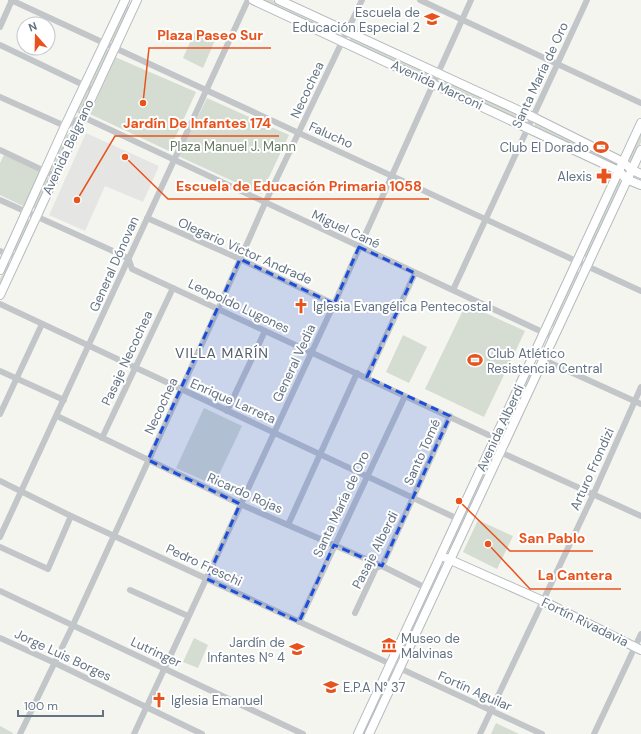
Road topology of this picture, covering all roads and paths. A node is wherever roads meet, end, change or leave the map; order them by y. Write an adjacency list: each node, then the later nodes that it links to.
1 (12, 0): 12 (street); 15 (street, Falucho)
2 (125, 0): 10 (street); 15 (main road, Avenida Belgrano)
3 (248, 0): 23 (street, General Dónovan)
4 (253, 0): 14 (main road, Avenida Marconi)
5 (279, 0): 13 (main road, Avenida Marconi)
6 (362, 0): 13 (street, Necochea)
7 (420, 0): 11 (street)
8 (471, 0): 11 (street, General Vedia)
9 (587, 0): 18 (street, Santa María de Oro)
10 (136, 2): 17 (main road, Avenida Belgrano)
11 (462, 20): 18 (street); 19 (street, General Vedia)
12 (0, 27)
13 (348, 31): 14 (street, Necochea); 19 (main road, Avenida Marconi)
14 (343, 41): 20 (main road, Avenida Marconi); 31 (street, Necochea)
15 (105, 43): 17 (street, Falucho); 21 (main road, Avenida Belgrano)
16 (0, 45): 21 (street)
17 (114, 48): 22 (main road, Avenida Belgrano); 23 (street, Falucho)
18 (558, 64): 25 (street); 27 (street, Santa María de Oro)
19 (437, 74): 20 (street, General Vedia); 27 (main road, Avenida Marconi)
20 (433, 83): 30 (main road, Avenida Marconi); 40 (street, General Vedia)
21 (84, 85): 22 (street); 29 (main road, Avenida Belgrano)
22 (94, 90): 26 (main road, Avenida Belgrano)
23 (206, 90): 31 (street, Falucho); 34 (street, General Dónovan)
24 (0, 97): 29 (street)
25 (641, 103)
26 (83, 117): 29 (street); 34 (street, Miguel Cané); 41 (main road, Avenida Belgrano)
27 (532, 117): 30 (street, Santa María de Oro); 35 (main road, Avenida Marconi)
28 (641, 123): 35 (main road, Avenida Alberdi)
29 (65, 126): 38 (main road, Avenida Belgrano)
30 (528, 128): 37 (main road, Avenida Marconi); 49 (street, Santa María de Oro)
31 (299, 133): 40 (street, Falucho); 45 (street, Necochea)
32 (0, 150): 38 (street)
33 (641, 150): 36 (main road, Avenida Alberdi)
34 (174, 159): 45 (street, Miguel Cané); 48 (street, General Dónovan)
35 (624, 162): 36 (main road, Avenida Marconi); 37 (main road, Avenida Alberdi)
36 (632, 170): 39 (main road); 42 (main road, Avenida Alberdi)
37 (620, 171): 42 (main road); 55 (main road, Avenida Alberdi)
38 (45, 172): 41 (street); 46 (main road, Avenida Belgrano)
39 (641, 174)
40 (392, 175): 49 (street, Falucho); 50 (street, General Vedia)
41 (55, 176): 47 (main road, Avenida Belgrano)
42 (626, 179): 43 (main road); 56 (main road, Avenida Alberdi)
43 (641, 185)
44 (0, 200): 46 (street, Leopoldo Lugones)
45 (265, 203): 50 (street, Miguel Cané); 53 (street, Necochea)
46 (26, 212): 47 (street, Leopoldo Lugones); 51 (main road, Avenida Belgrano)
47 (36, 216): 52 (main road, Avenida Belgrano); 54 (street, Leopoldo Lugones)
48 (147, 218): 53 (street, Olegario Víctor Andrade); 54 (street, General Dónovan)
49 (486, 218): 55 (street, Falucho); 60 (street, Santa María de Oro)
50 (359, 247): 58 (street, Miguel Cané); 64 (street, General Vedia)
51 (4, 252): 52 (street); 57 (main road, Avenida Belgrano)
52 (18, 258): 62 (main road, Avenida Belgrano)
53 (240, 259): 64 (street, Olegario Víctor Andrade); 65 (street, Necochea)
54 (129, 260): 59 (street, Leopoldo Lugones); 70 (street, General Dónovan)
55 (576, 262): 56 (street, Falucho); 68 (main road, Avenida Alberdi)
56 (586, 266): 61 (street, Falucho); 69 (main road, Avenida Alberdi)
57 (0, 270)
58 (415, 274): 60 (street, Miguel Cané); 78 (street)
59 (173, 288): 65 (street, Leopoldo Lugones); 74 (street, Pasaje Necochea)
60 (453, 290): 68 (street, Miguel Cané)
61 (641, 291)
62 (0, 295)
63 (0, 304): 66 (street, Enrique Larreta)
64 (334, 304): 71 (street, General Vedia)
65 (218, 309): 67 (street, Leopoldo Lugones); 80 (street, Necochea)
66 (42, 324): 70 (street, Enrique Larreta); 77 (street)
67 (265, 331): 71 (street, Leopoldo Lugones); 85 (street)
68 (543, 332): 69 (street, Miguel Cané); 72 (main road, Avenida Alberdi)
69 (553, 337): 73 (main road, Avenida Alberdi)
70 (89, 346): 74 (street, Enrique Larreta); 82 (street, General Dónovan)
71 (311, 352): 76 (street, Leopoldo Lugones); 89 (street, General Vedia)
72 (533, 355): 73 (street); 91 (main road, Avenida Alberdi)
73 (543, 360): 83 (street); 92 (main road, Avenida Alberdi)
74 (135, 368): 80 (street, Enrique Larreta); 90 (street, Pasaje Necochea)
75 (0, 371): 77 (street)
76 (357, 373): 78 (street, Leopoldo Lugones); 93 (street)
77 (16, 378): 82 (street); 86 (street)
78 (367, 378): 81 (street, Leopoldo Lugones)
79 (641, 387): 83 (street, Arturo Frondizi)
80 (181, 390): 85 (street, Enrique Larreta); 94 (street, Necochea)
81 (405, 396): 88 (street, Leopoldo Lugones); 95 (street, Santa María de Oro)
82 (64, 400): 87 (street, General Dónovan)
83 (634, 401): 84 (street); 98 (street, Arturo Frondizi)
84 (641, 404)
85 (227, 411): 89 (street, Enrique Larreta)
86 (0, 414)
87 (57, 416): 90 (street, Ricardo Rojas); 97 (street, General Dónovan)
88 (450, 416): 91 (street, Leopoldo Lugones); 99 (street, Santo Tomé)
89 (274, 432): 93 (street, Enrique Larreta); 100 (street, General Vedia)
90 (102, 438): 94 (street, Ricardo Rojas)
91 (495, 438): 92 (street); 103 (main road, Avenida Alberdi)
92 (500, 452): 98 (street); 110 (main road, Avenida Alberdi)
93 (321, 454): 95 (street, Enrique Larreta); 104 (street)
94 (148, 460): 100 (street, Ricardo Rojas); 105 (street, Necochea)
95 (366, 476): 99 (street, Enrique Larreta); 107 (street, Santa María de Oro)
96 (0, 481): 97 (street, Pedro Freschi)
97 (22, 491): 101 (street, Pedro Freschi); 106 (street, General Dónovan)
98 (594, 493): 102 (street); 116 (street, Arturo Frondizi)
99 (413, 497): 103 (street, Enrique Larreta); 111 (street, Pasaje Alberdi)
100 (240, 504): 104 (street, Ricardo Rojas); 112 (street, General Vedia)
101 (71, 516): 105 (street, Pedro Freschi); 108 (street)
102 (641, 516)
103 (458, 519): 109 (main road, Avenida Alberdi)
104 (288, 525): 107 (street, Ricardo Rojas)
105 (113, 535): 112 (street, Pedro Freschi); 120 (street, Necochea)
106 (0, 536)
107 (334, 546): 111 (street, Ricardo Rojas); 119 (street, Santa María de Oro)
108 (0, 547)
109 (442, 556): 110 (main road, Fortín Rivadavia); 113 (main road, Avenida Alberdi)
110 (450, 559): 116 (main road, Fortín Rivadavia); 127 (main road, Avenida Alberdi)
111 (382, 566): 113 (street, Ricardo Rojas); 117 (street, Pasaje Alberdi)
112 (207, 579): 118 (street, General Vedia); 119 (street, Pedro Freschi)
113 (426, 588): 125 (main road, Avenida Alberdi)
114 (130, 590): 118 (street)
115 (0, 591): 120 (street, Lutringer)
116 (543, 601): 123 (main road, Fortín Rivadavia); 129 (street, Arturo Frondizi)
117 (355, 614)
118 (188, 616): 126 (street, General Vedia)
119 (299, 622): 125 (street, Pedro Freschi)
120 (73, 625): 124 (street, Necochea); 126 (street, Lutringer)
121 (641, 634): 123 (street)
122 (0, 638): 124 (street, Jorge Luis Borges)
123 (638, 648): 139 (street)
124 (55, 663): 128 (street, Jorge Luis Borges); 131 (street, Necochea)
125 (390, 664): 127 (street, Pedro Freschi); 135 (main road, Avenida Alberdi)
126 (164, 668): 128 (street, General Vedia); 134 (street, Lutringer)
127 (399, 668): 129 (street, Fortín Aguilar); 136 (main road, Avenida Alberdi)
128 (147, 707): 130 (street, Jorge Luis Borges); 132 (street, General Vedia)
129 (491, 710): 137 (street, Arturo Frondizi); 138 (street, Fortín Aguilar)
130 (191, 732): 133 (street, Jorge Luis Borges)
131 (20, 734)
132 (134, 734)
133 (202, 734)
134 (303, 734)
135 (358, 734)
136 (369, 734)
137 (480, 734)
138 (542, 734)
139 (594, 734)

